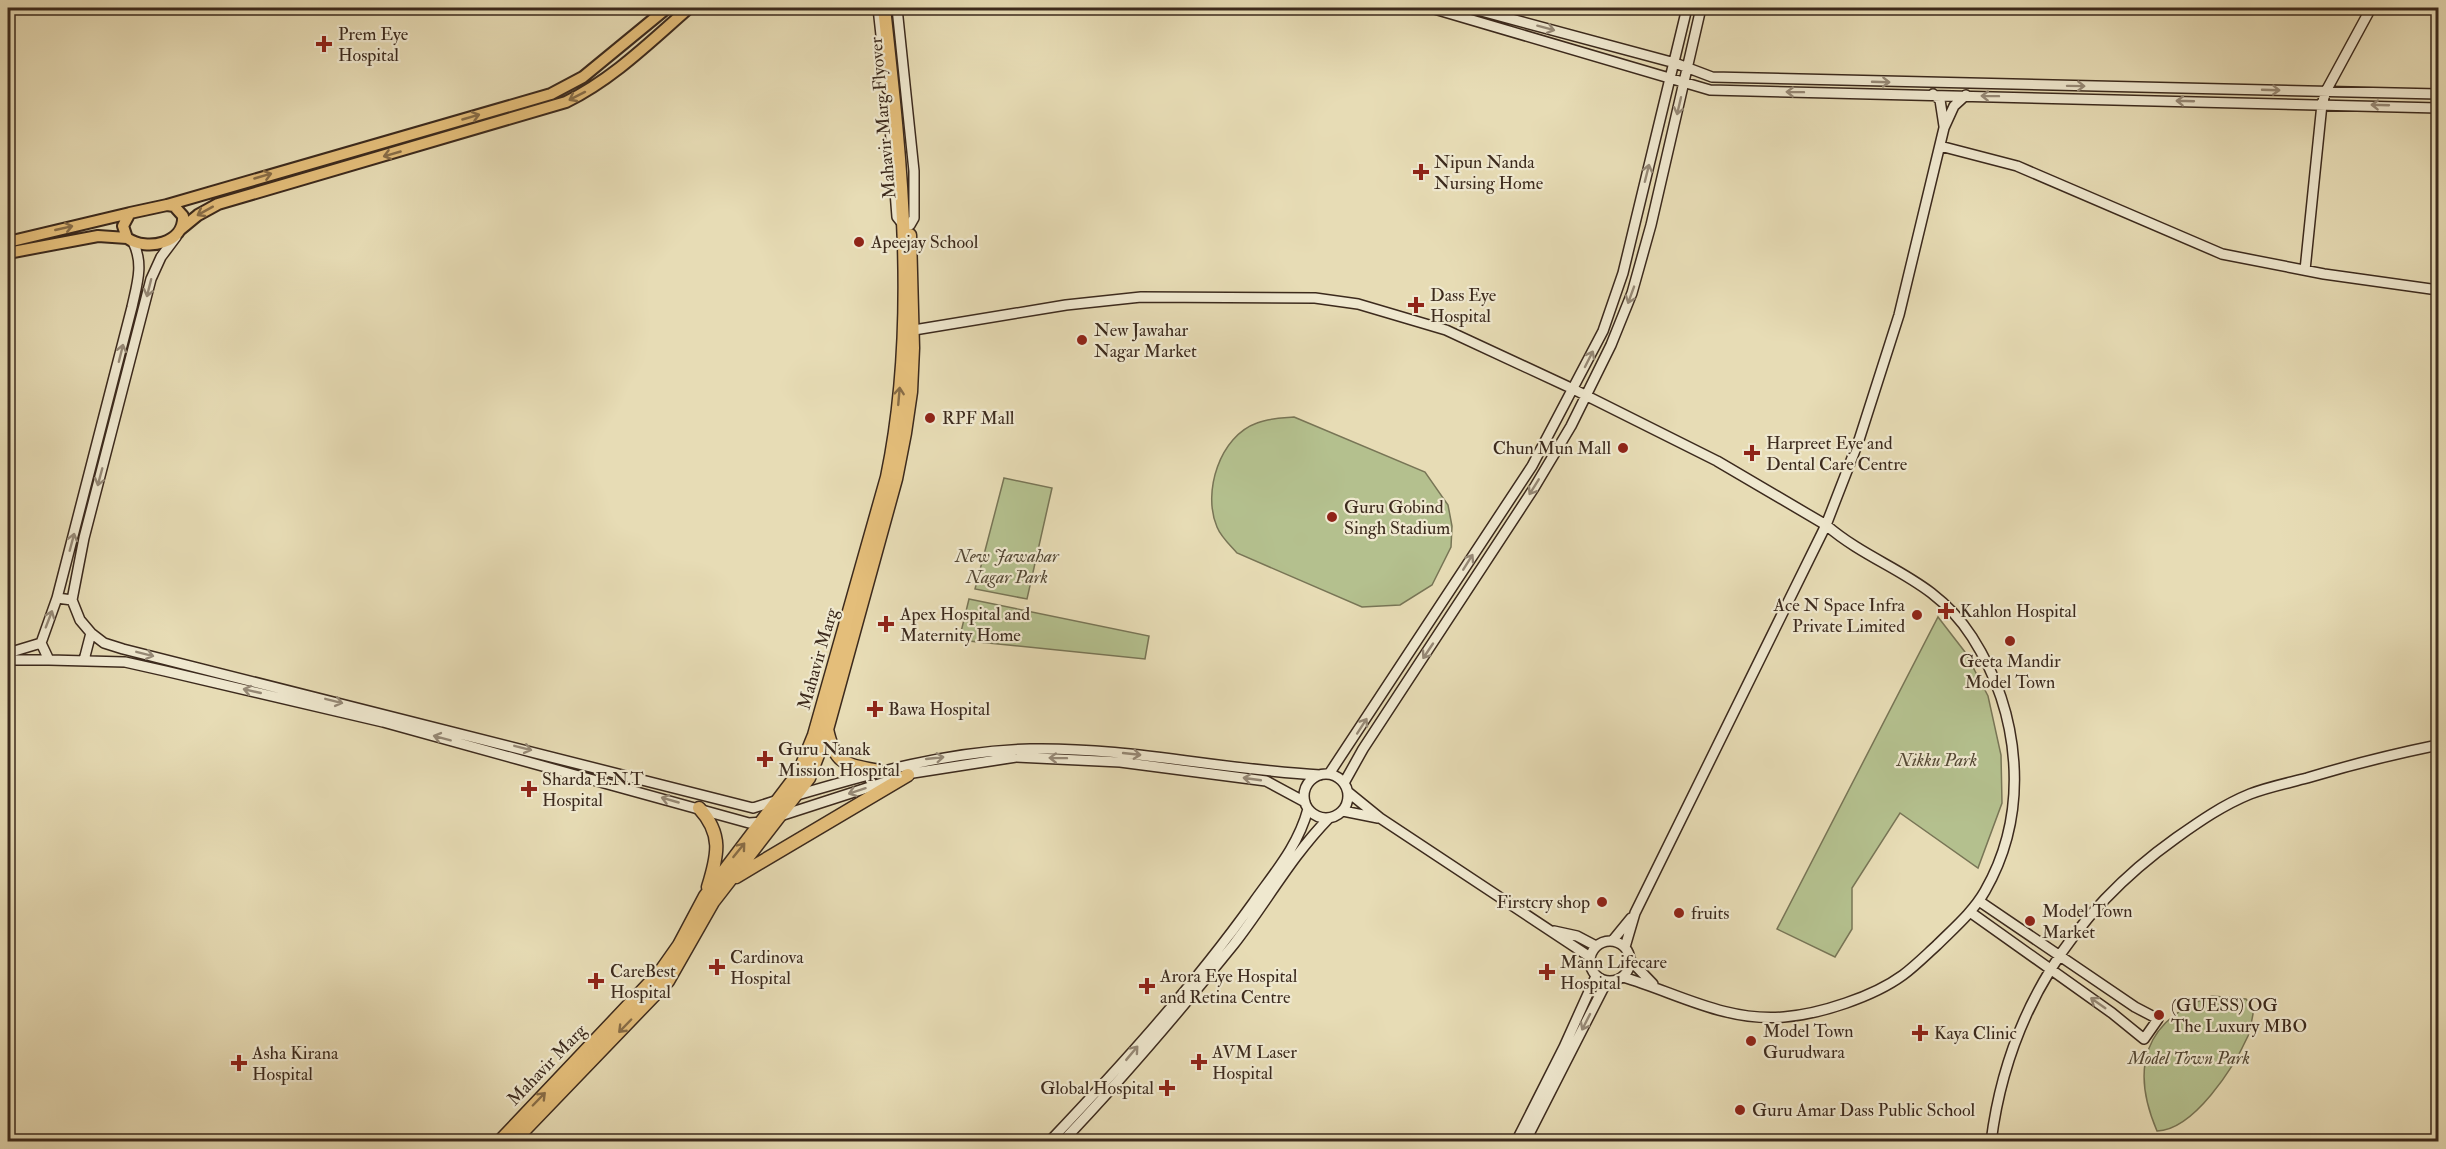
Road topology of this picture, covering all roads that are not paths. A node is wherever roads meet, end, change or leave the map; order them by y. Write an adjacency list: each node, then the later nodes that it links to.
1 (667, 8): 15 (main road)
2 (677, 8): 15 (main road)
3 (689, 8): 29 (main road, one-way to 29)
4 (878, 8): 28 (street)
5 (884, 8): 28 (highway, Mahavir Marg Flyover)
6 (891, 8): 28 (highway, Mahavir Marg Flyover)
7 (897, 8): 28 (street)
8 (1431, 8): 16 (street)
9 (1470, 8): 13 (street, one-way to 13)
10 (1687, 8): 13 (street)
11 (1701, 8): 14 (street)
12 (2371, 8): 18 (street)
13 (1675, 63): 14 (street); 16 (street)
14 (1687, 70): 17 (street); 18 (street, one-way to 18)
15 (583, 77): 26 (main road, one-way to 15)
16 (1671, 77): 17 (street); 36 (street, one-way to 16)
17 (1684, 83): 19 (street, one-way to 17); 37 (street, one-way to 37)
18 (2326, 91): 20 (street); 22 (street)
19 (1933, 94): 21 (street); 24 (street)
20 (2439, 94)
21 (1966, 95): 22 (street, one-way to 21); 24 (street)
22 (2322, 104): 23 (street, one-way to 22); 33 (street)
23 (2439, 108)
24 (1944, 128): 25 (street)
25 (1940, 146): 33 (street); 38 (street)
26 (167, 205): 27 (main road); 29 (main road)
27 (130, 213): 30 (main road); 31 (main road, one-way to 27)
28 (906, 219): 35 (highway, Mahavir Marg)
29 (179, 233): 30 (main road); 40 (street, one-way to 40)
30 (130, 240): 32 (main road); 39 (street, one-way to 30)
31 (8, 242)
32 (8, 253)
33 (2305, 270): 34 (street)
34 (2439, 290)
35 (908, 331): 36 (street); 49 (highway, Mahavir Marg); 56 (highway, Mahavir Marg, one-way to 35)
36 (1573, 389): 37 (street); 47 (street, one-way to 36)
37 (1586, 396): 38 (street); 48 (street, one-way to 48)
38 (1826, 525): 66 (street); 68 (street)
39 (57, 598): 40 (street); 42 (street, one-way to 39)
40 (72, 600): 41 (street)
41 (91, 633): 46 (street); 56 (street, one-way to 56)
42 (41, 643): 43 (street); 45 (street)
43 (8, 653)
44 (8, 660): 45 (street)
45 (49, 660): 46 (street)
46 (84, 660): 58 (street, one-way to 46)
47 (1393, 680): 48 (street); 52 (street, one-way to 47)
48 (1405, 686): 54 (street)
49 (827, 728): 51 (highway); 55 (highway, Mahavir Marg)
50 (2439, 746): 73 (street)
51 (879, 771): 52 (street, one-way to 52); 55 (street)
52 (1324, 774): 54 (street); 57 (street)
53 (908, 775): 57 (street, one-way to 53); 60 (street, one-way to 60); 64 (highway)
54 (1346, 788): 59 (street); 61 (street)
55 (795, 795): 56 (street); 60 (highway, Mahavir Marg)
56 (777, 801): 63 (highway, Mahavir Marg)
57 (1306, 806): 62 (street); 83 (street, one-way to 57)
58 (699, 808): 63 (street); 65 (highway)
59 (1343, 811): 61 (street); 62 (street)
60 (781, 816): 63 (street); 64 (highway, Mahavir Marg)
61 (1380, 818): 69 (street)
62 (1328, 819): 84 (street)
63 (762, 823): 65 (highway, Mahavir Marg, one-way to 63)
64 (730, 880): 82 (highway, Mahavir Marg, one-way to 82)
65 (705, 896): 81 (highway, Mahavir Marg, one-way to 65)
66 (1979, 901): 67 (street); 73 (street)
67 (1970, 912): 76 (street); 80 (street)
68 (1635, 913): 70 (street); 72 (street)
69 (1552, 930): 71 (street); 74 (street)
70 (1613, 940): 71 (street); 72 (street)
71 (1596, 946): 74 (street)
72 (1625, 947): 75 (street)
73 (2058, 955): 76 (street); 76 (street, one-way to 76)
74 (1590, 957): 77 (street)
75 (1630, 960): 78 (street); 80 (street)
76 (2049, 969): 87 (street)
77 (1596, 976): 79 (street); 85 (street)
78 (1623, 977): 79 (street); 80 (street)
79 (1607, 981): 86 (street, one-way to 86)
80 (1654, 986)
81 (499, 1142)
82 (513, 1142)
83 (1049, 1142)
84 (1062, 1142)
85 (1516, 1142)
86 (1525, 1142)
87 (1990, 1142)

